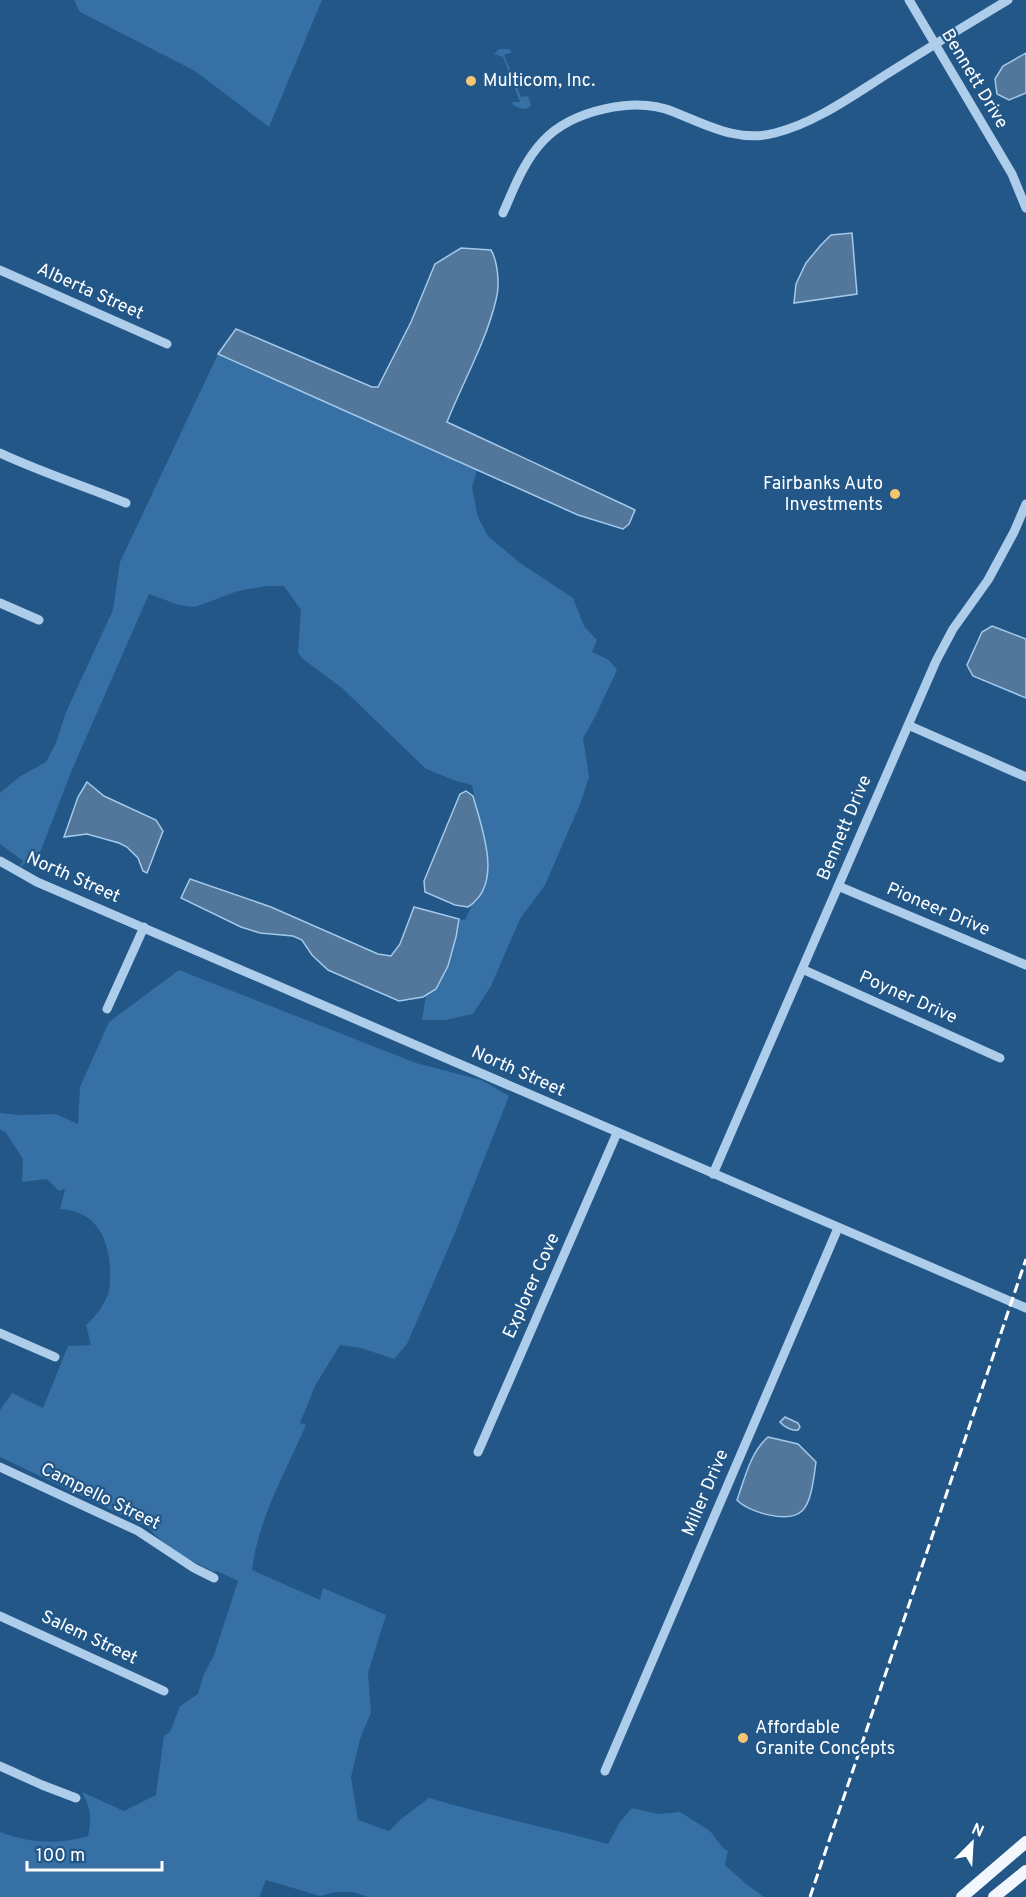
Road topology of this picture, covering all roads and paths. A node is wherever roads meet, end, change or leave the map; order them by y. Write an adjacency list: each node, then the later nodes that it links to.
1 (909, 0): 3 (street, Bennett Drive)
2 (1008, 0): 3 (street)
3 (934, 45): 4 (street, Bennett Drive); 5 (street)
4 (1026, 208)
5 (503, 213)
6 (0, 270): 7 (street, Alberta Street)
7 (167, 344)
8 (0, 453): 9 (street)
9 (126, 503)
10 (1026, 504): 13 (street, Bennett Drive)
11 (0, 603): 12 (street)
12 (39, 620)
13 (908, 725): 14 (street); 16 (street, Bennett Drive)
14 (1026, 777)
15 (0, 861): 17 (street, North Street)
16 (838, 886): 18 (street, Pioneer Drive); 19 (street, Bennett Drive)
17 (144, 927): 20 (street); 22 (street, North Street)
18 (1026, 965)
19 (802, 969): 21 (street, Poyner Drive); 23 (street, Bennett Drive)
20 (107, 1009)
21 (1000, 1058)
22 (617, 1133): 23 (street, North Street); 28 (street, Explorer Cove)
23 (713, 1174): 24 (street, North Street)
24 (838, 1228): 25 (street, North Street); 34 (street, Miller Drive)
25 (1026, 1308)
26 (0, 1333): 27 (street)
27 (55, 1357)
28 (478, 1452)
29 (0, 1467): 30 (street, Campello Street)
30 (214, 1578)
31 (0, 1616): 32 (street, Salem Street)
32 (164, 1691)
33 (0, 1766): 35 (street)
34 (605, 1771)
35 (76, 1798)
36 (1026, 1842): 38 (main road)
37 (1026, 1871): 39 (main road)
38 (962, 1897)
39 (994, 1897)

